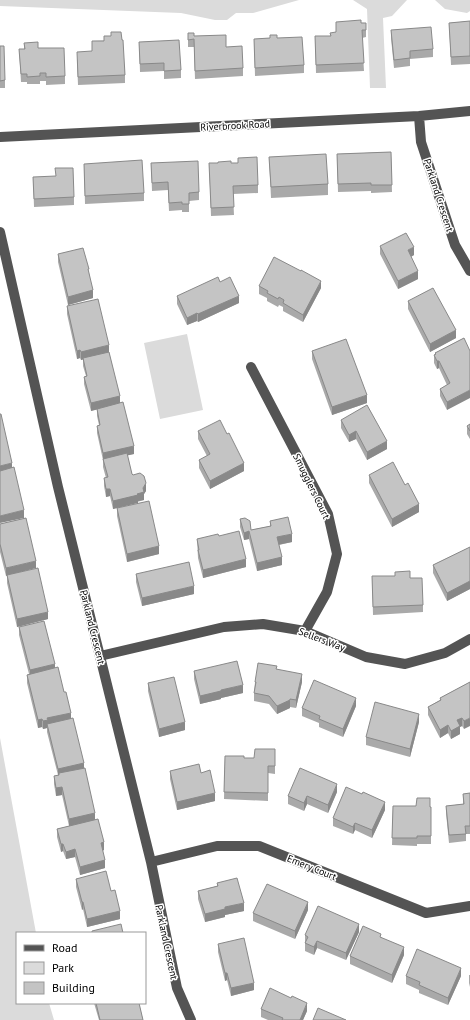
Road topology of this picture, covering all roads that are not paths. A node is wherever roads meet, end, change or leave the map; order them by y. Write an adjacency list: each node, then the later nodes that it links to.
1 (470, 111): 2 (street, Riverbrook Road)
2 (419, 116): 3 (street, Riverbrook Road); 5 (street, Parkland Crescent)
3 (0, 137)
4 (0, 232): 9 (street, Parkland Crescent)
5 (470, 271)
6 (251, 367): 7 (street, Smugglers Court)
7 (305, 631): 8 (street, Sellers Way); 9 (street, Sellers Way)
8 (470, 639)
9 (100, 656): 10 (street, Parkland Crescent)
10 (151, 862): 11 (street, Emery Court); 12 (street, Parkland Crescent)
11 (470, 906)
12 (191, 1020)

